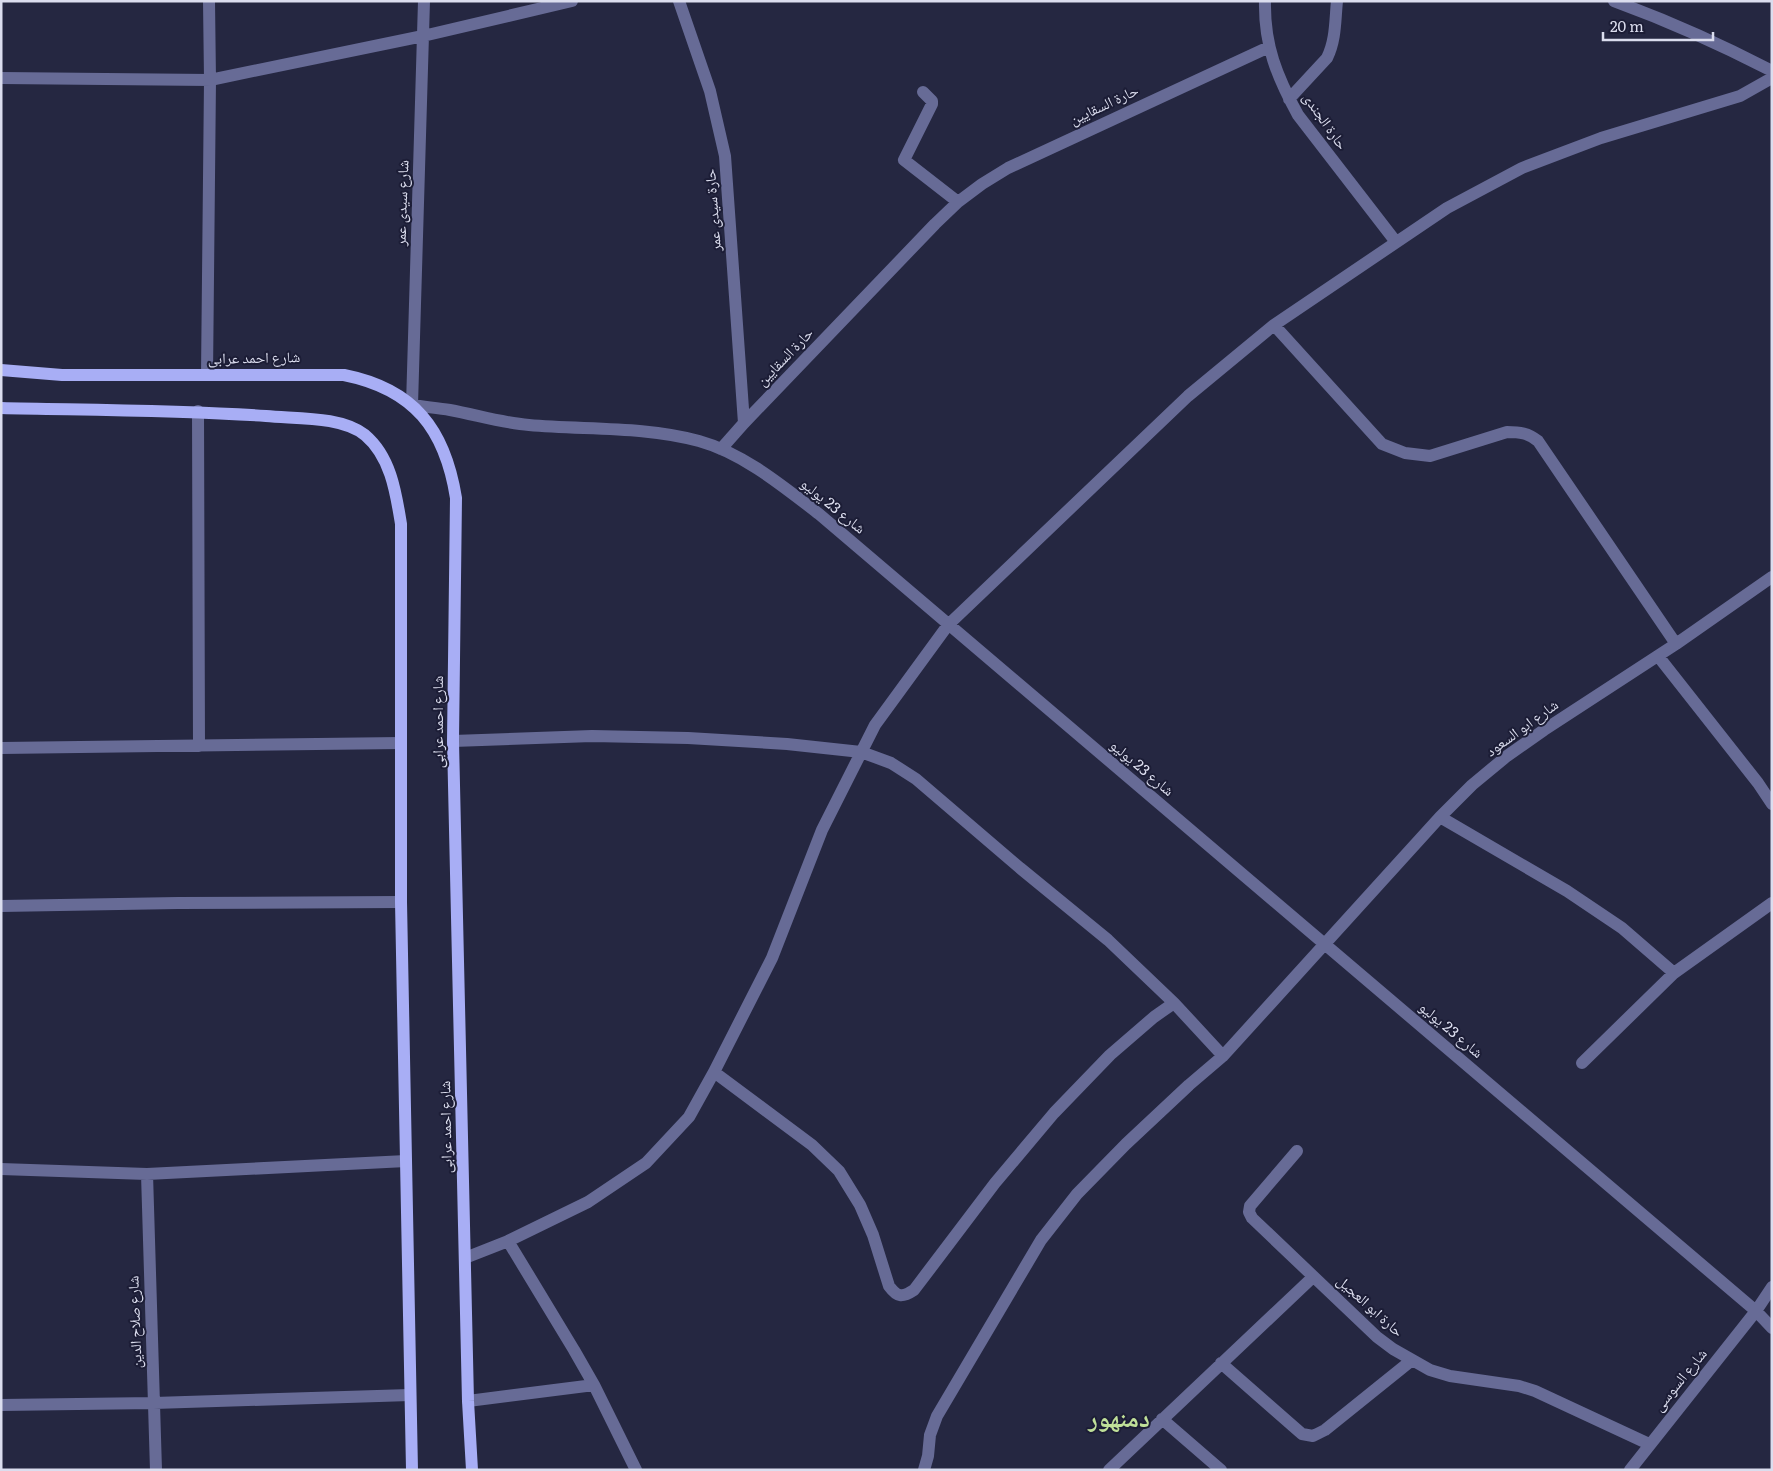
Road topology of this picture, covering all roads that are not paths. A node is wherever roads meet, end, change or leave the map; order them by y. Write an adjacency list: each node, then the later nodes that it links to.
1 (209, 1): 13 (street)
2 (424, 1): 8 (street, شارع سيدى عمر)
3 (572, 1): 8 (street)
4 (679, 1): 24 (street, حارة سيدى عمر)
5 (1265, 1): 9 (street, حارة الجندى)
6 (1336, 1): 15 (street)
7 (1614, 1): 10 (street)
8 (423, 36): 13 (street); 21 (street, شارع سيدى عمر)
9 (1269, 47): 15 (street, حارة الجندى); 16 (street, حارة السقايين)
10 (1772, 71)
11 (1, 78): 13 (street)
12 (1772, 78): 17 (street)
13 (210, 80): 20 (street)
14 (924, 92): 16 (street)
15 (1289, 99): 17 (street, حارة الجندى)
16 (958, 202): 24 (street, حارة السقايين)
17 (1396, 242): 18 (street)
18 (1274, 325): 27 (street); 28 (street)
19 (1, 370): 20 (main road, شارع احمد عرابى)
20 (207, 375): 21 (main road, شارع احمد عرابى)
21 (412, 405): 25 (street, شارع 23 يوليو); 30 (main road, شارع احمد عرابى)
22 (1, 408): 23 (main road)
23 (198, 412): 31 (main road); 32 (street)
24 (744, 422): 25 (street, حارة السقايين)
25 (721, 449): 27 (street, شارع 23 يوليو)
26 (1772, 577): 28 (street, شارع ابو السعود)
27 (948, 625): 34 (street); 40 (street, شارع 23 يوليو)
28 (1676, 644): 29 (street, شارع ابو السعود)
29 (1658, 656): 35 (street); 36 (street, شارع ابو السعود)
30 (453, 741): 34 (street); 51 (main road, شارع احمد عرابى)
31 (401, 743): 32 (street); 37 (main road)
32 (199, 746): 33 (street)
33 (1, 748)
34 (861, 752): 42 (street); 45 (street)
35 (1772, 804)
36 (1440, 817): 40 (street, شارع ابو السعود); 41 (street)
37 (401, 902): 39 (street); 47 (main road)
38 (1772, 903): 41 (street)
39 (1, 906)
40 (1324, 944): 43 (street, شارع ابو السعود); 54 (street, شارع 23 يوليو)
41 (1674, 973): 44 (street)
42 (1174, 1003): 43 (street); 45 (street)
43 (1223, 1056): 69 (street, شارع ابو السعود)
44 (1582, 1063)
45 (714, 1072): 50 (street)
46 (1297, 1151): 52 (street, حارة ابو العجيل)
47 (406, 1161): 49 (street); 59 (main road)
48 (1, 1169): 49 (street)
49 (147, 1174): 61 (street, شارع صلاح الدين)
50 (508, 1241): 51 (street); 58 (street)
51 (465, 1258): 60 (main road, شارع احمد عرابى)
52 (1313, 1276): 56 (street, حارة ابو العجيل); 57 (street)
53 (1772, 1288): 54 (street)
54 (1756, 1311): 55 (street, شارع 23 يوليو); 64 (street, شارع السوسى)
55 (1772, 1328)
56 (1412, 1360): 57 (street); 64 (street, حارة ابو العجيل)
57 (1221, 1363): 63 (street)
58 (594, 1385): 60 (street); 68 (street)
59 (410, 1395): 61 (street); 66 (main road)
60 (468, 1402): 67 (main road, شارع احمد عرابى)
61 (154, 1403): 62 (street); 65 (street, شارع صلاح الدين)
62 (1, 1405)
63 (1162, 1420): 70 (street); 71 (street)
64 (1649, 1444): 72 (street, شارع السوسى)
65 (156, 1470)
66 (412, 1470)
67 (472, 1470)
68 (636, 1470)
69 (924, 1470)
70 (1109, 1470)
71 (1221, 1470)
72 (1630, 1470)

